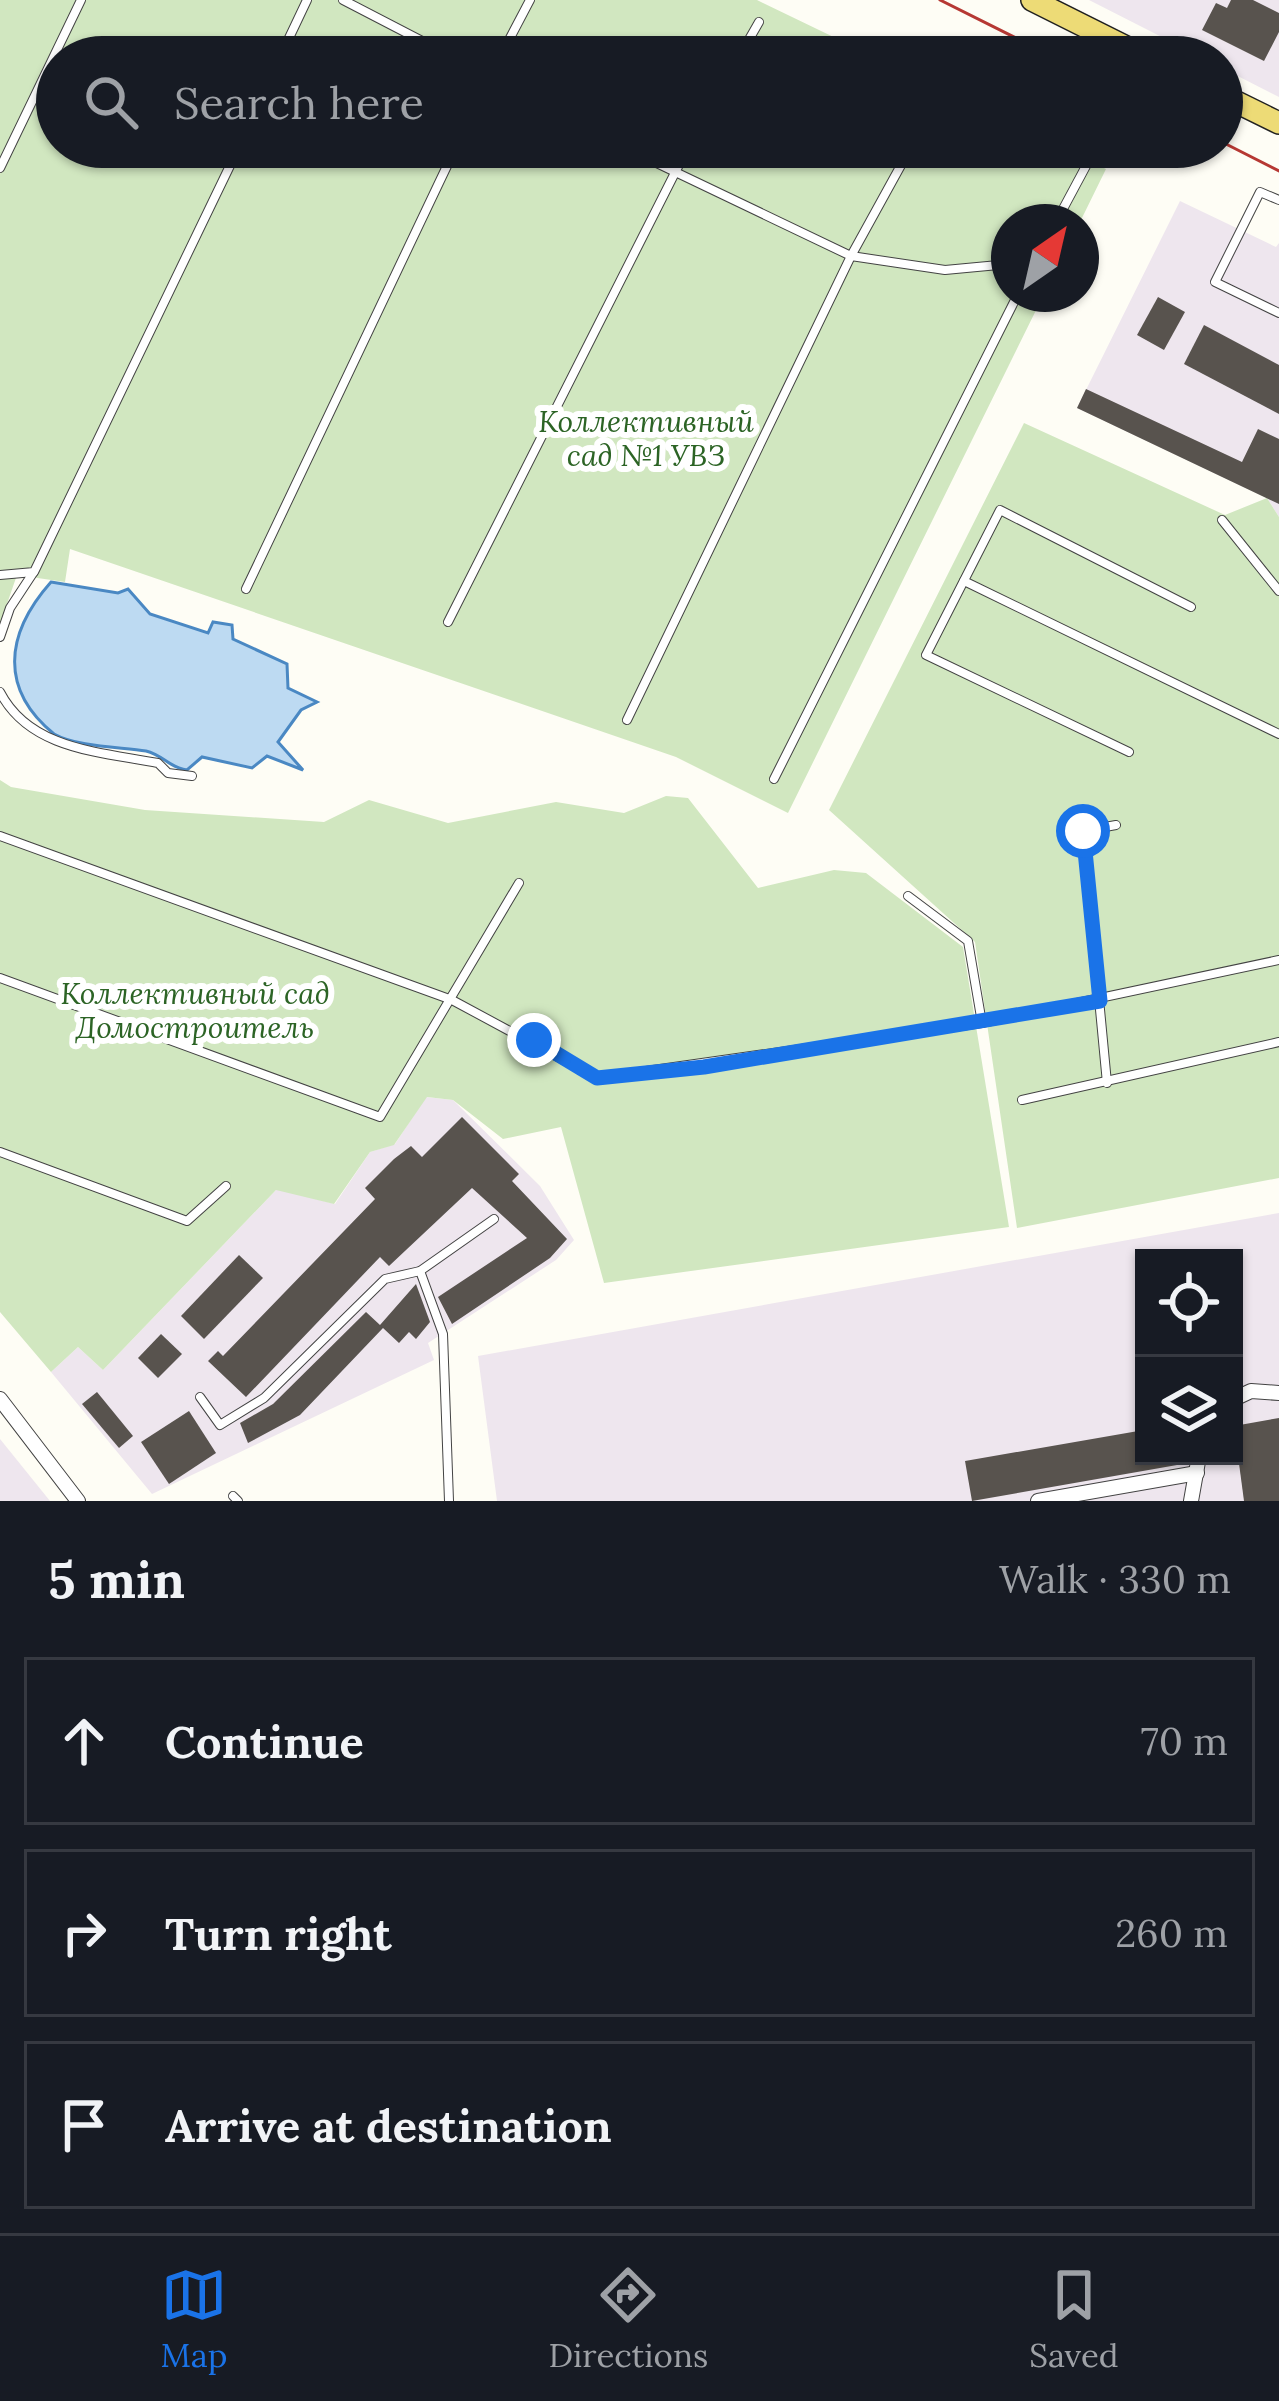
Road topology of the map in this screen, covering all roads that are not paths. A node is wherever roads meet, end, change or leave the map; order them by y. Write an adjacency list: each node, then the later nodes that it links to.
1 (81, 0): 7 (lane)
2 (307, 0): 8 (lane)
3 (343, 0): 9 (lane)
4 (530, 0): 10 (lane)
5 (1032, 0): 12 (main road)
6 (759, 22): 11 (lane)
7 (64, 36)
8 (290, 36)
9 (412, 36)
10 (511, 36)
11 (751, 36)
12 (1104, 36)
13 (36, 93): 16 (lane)
14 (1243, 105): 15 (main road)
15 (1279, 123)
16 (0, 168)
17 (229, 168): 31 (lane)
18 (446, 168): 34 (lane)
19 (663, 168): 23 (lane)
20 (676, 168): 23 (lane)
21 (899, 168): 26 (lane)
22 (1085, 168): 25 (lane)
23 (673, 173): 26 (lane); 37 (lane)
24 (1279, 200): 29 (lane)
25 (1066, 204)
26 (851, 256): 27 (lane); 40 (lane)
27 (991, 266)
28 (1009, 312): 44 (lane)
29 (1279, 313)
30 (1222, 520): 35 (lane)
31 (34, 572): 32 (lane); 38 (lane)
32 (0, 575)
33 (964, 581): 36 (lane); 41 (lane); 42 (lane)
34 (246, 589)
35 (1279, 591)
36 (1191, 607)
37 (448, 622)
38 (0, 637)
39 (0, 692): 43 (lane)
40 (627, 720)
41 (1279, 734)
42 (1129, 752)
43 (192, 776)
44 (774, 779)
45 (1116, 825): 52 (lane)
46 (0, 836): 51 (lane)
47 (520, 883): 51 (lane)
48 (908, 896): 53 (lane)
49 (1279, 960): 52 (lane)
50 (0, 978): 51 (lane)
51 (452, 1000): 53 (lane)
52 (1100, 1001): 53 (lane); 55 (lane)
53 (982, 1023)
54 (1279, 1042): 55 (lane)
55 (1107, 1083): 56 (lane)
56 (1022, 1100)
57 (0, 1152): 58 (lane)
58 (226, 1186)
59 (494, 1220): 60 (lane)
60 (420, 1271): 63 (lane); 68 (lane)
61 (1279, 1393): 62 (street)
62 (1243, 1395)
63 (200, 1396)
64 (0, 1399): 67 (street)
65 (1198, 1465): 66 (street)
66 (1197, 1473): 69 (street); 70 (street)
67 (78, 1501)
68 (449, 1501)
69 (1038, 1501)
70 (1191, 1501)

